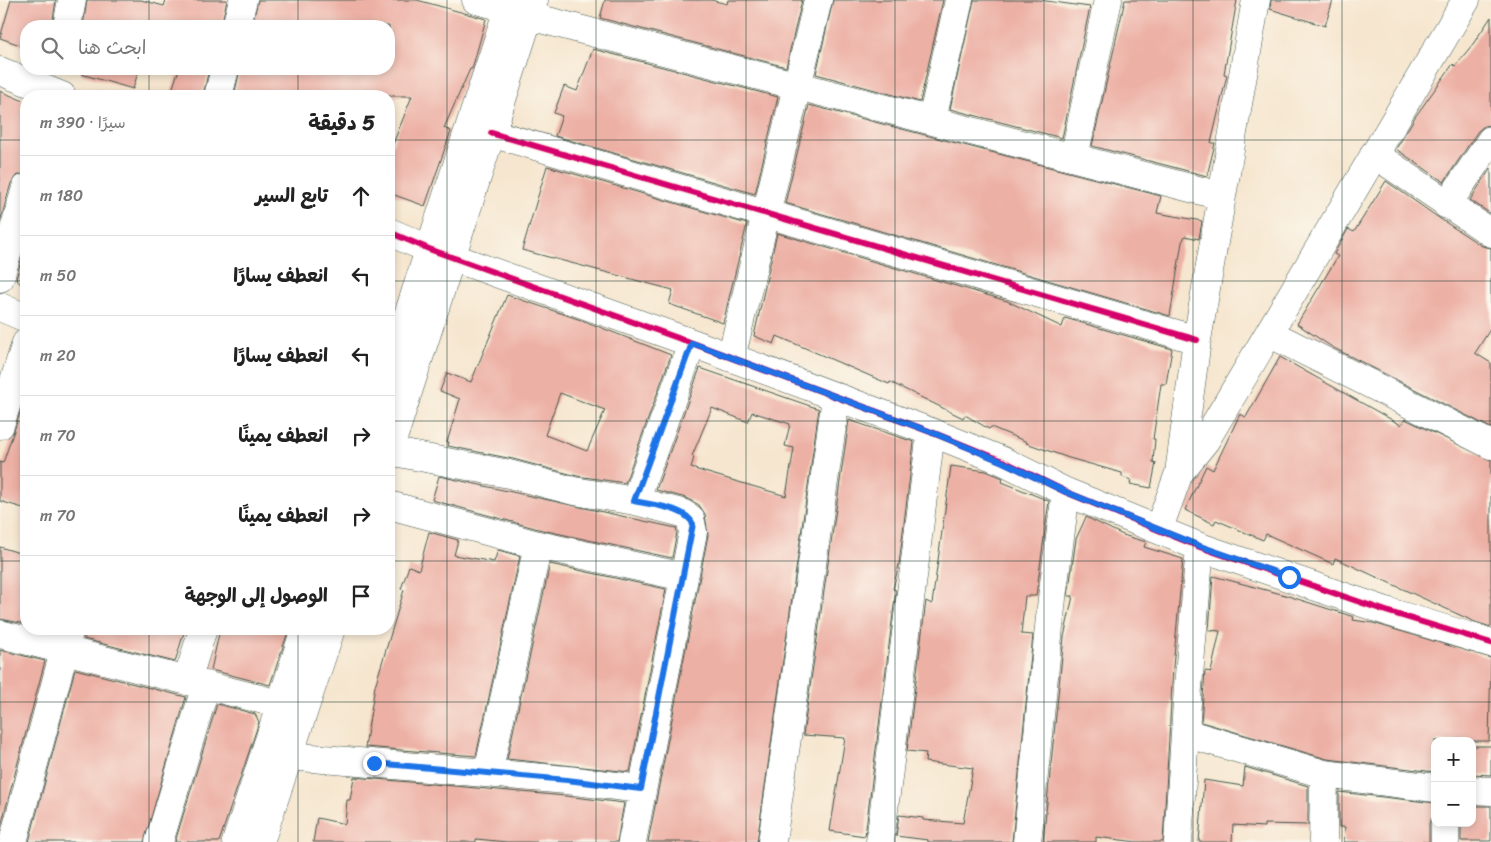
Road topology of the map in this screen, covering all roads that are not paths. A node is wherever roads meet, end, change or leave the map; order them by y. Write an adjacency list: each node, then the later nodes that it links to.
1 (72, 0): 10 (street)
2 (243, 0): 11 (street)
3 (476, 0): 9 (street)
4 (818, 0): 14 (street)
5 (959, 0): 17 (street)
6 (1256, 0): 22 (street)
7 (1466, 0): 20 (street)
8 (1104, 1): 21 (street)
9 (520, 6): 14 (street); 18 (street); 28 (street)
10 (68, 20)
11 (238, 20)
12 (0, 71): 15 (street)
13 (223, 75): 16 (street)
14 (798, 84): 17 (street); 25 (street)
15 (57, 89)
16 (220, 90)
17 (932, 120): 21 (street)
18 (491, 133): 25 (street); 28 (street)
19 (1491, 140): 23 (street)
20 (1374, 154): 23 (street); 32 (street)
21 (1074, 158): 22 (street)
22 (1221, 196): 33 (street)
23 (1447, 205): 26 (street)
24 (20, 209): 29 (street)
25 (767, 214): 33 (street); 35 (street)
26 (1491, 233)
27 (395, 234): 28 (street)
28 (440, 252): 34 (street); 36 (street); 40 (street)
29 (0, 278)
30 (0, 307): 31 (street)
31 (20, 315)
32 (1270, 333): 42 (street); 44 (street)
33 (1197, 340): 44 (street)
34 (692, 343): 35 (street); 46 (street)
35 (731, 358): 38 (street)
36 (395, 359)
37 (20, 362): 39 (street)
38 (836, 398): 41 (street); 74 (street)
39 (0, 425)
40 (395, 428)
41 (931, 432): 45 (street); 75 (street)
42 (1491, 445)
43 (395, 453): 46 (street)
44 (1179, 473): 48 (street)
45 (1066, 492): 48 (street); 76 (street)
46 (634, 501): 51 (street)
47 (395, 507): 49 (street)
48 (1158, 528): 50 (street)
49 (538, 544): 51 (street); 62 (street)
50 (1200, 546): 57 (street); 60 (street)
51 (684, 577): 65 (street)
52 (0, 634): 56 (street)
53 (202, 635): 58 (street)
54 (303, 635): 59 (street)
55 (329, 635): 61 (street)
56 (67, 640): 58 (street); 69 (street)
57 (1491, 642)
58 (196, 683): 59 (street); 70 (street)
59 (280, 704): 71 (street)
60 (1185, 733): 63 (street); 77 (street)
61 (289, 756): 62 (street); 72 (street)
62 (488, 773): 65 (street)
63 (1324, 774): 64 (street); 78 (street)
64 (1431, 787)
65 (641, 789): 73 (street)
66 (1476, 790): 67 (street)
67 (1491, 791)
68 (1445, 827): 79 (street)
69 (13, 842)
70 (159, 842)
71 (236, 842)
72 (260, 842)
73 (632, 842)
74 (772, 842)
75 (880, 842)
76 (1027, 842)
77 (1178, 842)
78 (1323, 842)
79 (1445, 842)

